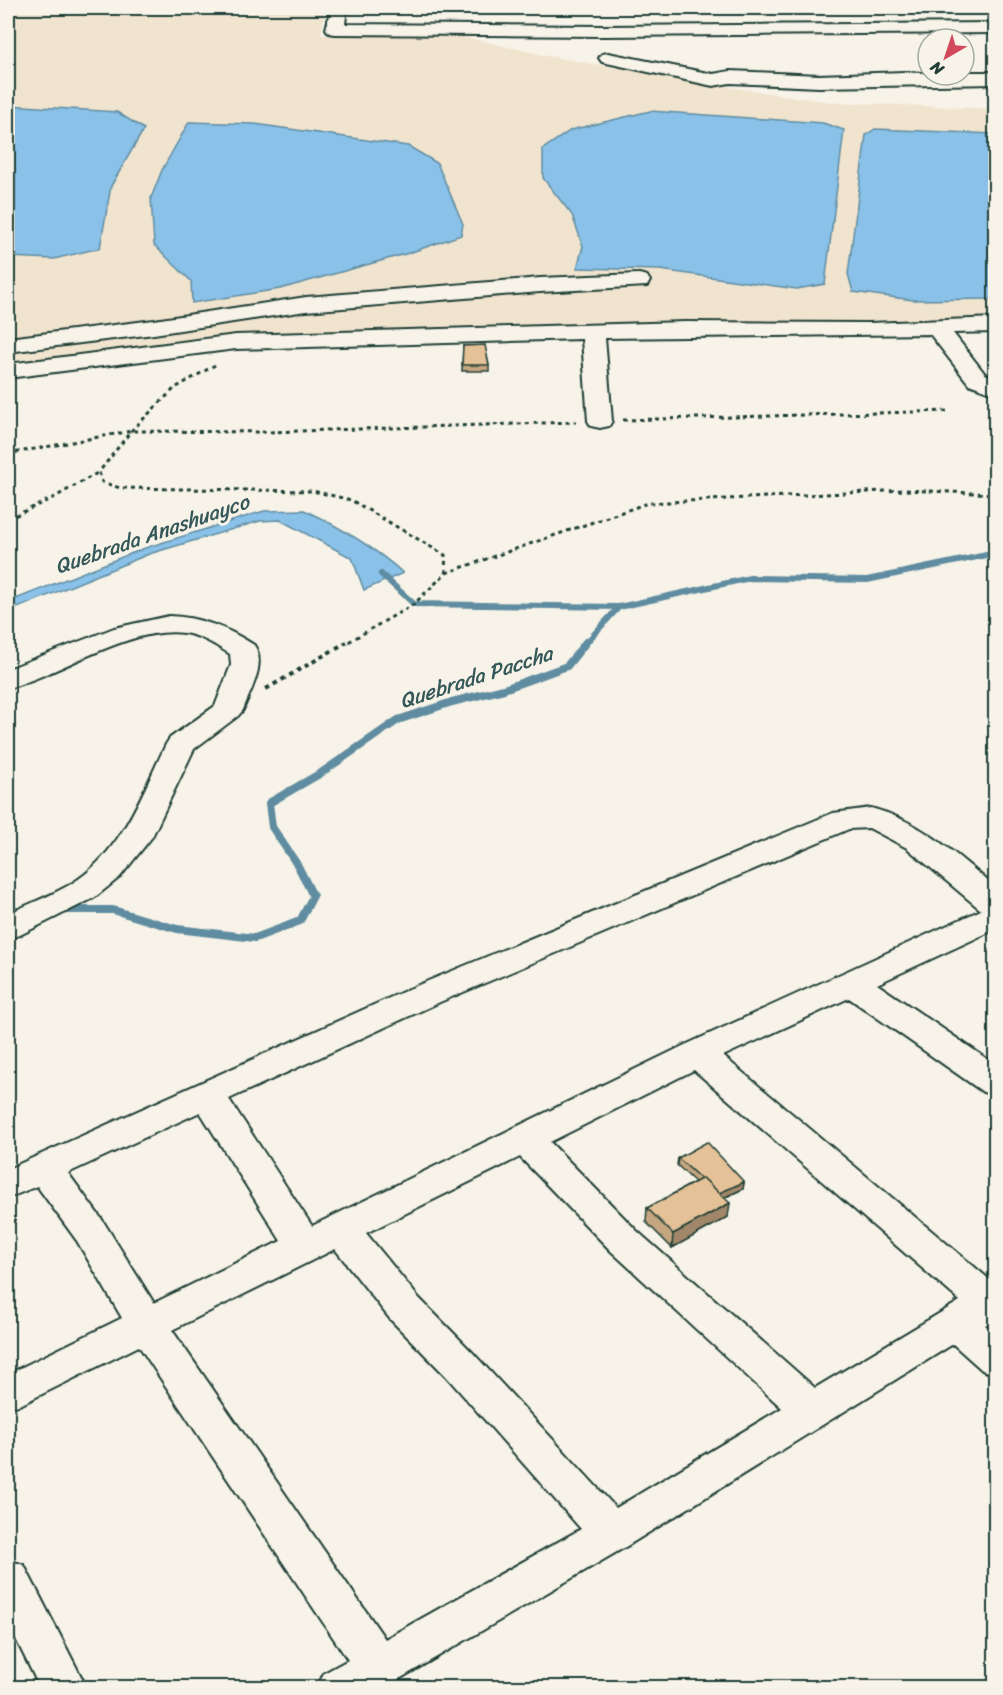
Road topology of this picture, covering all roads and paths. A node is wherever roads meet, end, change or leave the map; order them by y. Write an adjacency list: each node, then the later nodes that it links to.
1 (339, 8): 3 (street)
2 (878, 8): 3 (street)
3 (885, 28): 4 (street); 6 (street)
4 (996, 28)
5 (608, 58): 6 (street)
6 (904, 78): 7 (street)
7 (996, 78)
8 (639, 281): 13 (street)
9 (996, 325): 10 (street)
10 (937, 328): 11 (street); 15 (street)
11 (593, 333): 12 (street); 17 (street)
12 (236, 342): 14 (street); 18 (path)
13 (8, 345)
14 (8, 371)
15 (996, 387)
16 (949, 411): 17 (path)
17 (600, 421): 18 (path)
18 (131, 431): 19 (path); 20 (path)
19 (8, 454)
20 (99, 472): 22 (path); 23 (path)
21 (996, 494): 23 (path)
22 (8, 519)
23 (446, 573): 25 (path)
24 (8, 679): 25 (street)
25 (228, 710): 28 (street)
26 (996, 905): 32 (street)
27 (996, 916): 29 (street)
28 (8, 927)
29 (851, 983): 30 (street); 31 (street)
30 (697, 1054): 33 (street); 38 (street)
31 (996, 1083)
32 (206, 1094): 34 (street); 37 (street)
33 (524, 1138): 36 (street); 42 (street)
34 (44, 1168): 35 (street); 39 (street)
35 (8, 1184)
36 (341, 1229): 37 (street); 43 (street)
37 (304, 1246): 39 (street)
38 (980, 1309): 40 (street); 42 (street)
39 (147, 1324): 41 (street); 45 (street)
40 (996, 1359)
41 (8, 1392)
42 (812, 1410): 43 (street)
43 (612, 1533): 45 (street)
44 (8, 1579): 46 (street)
45 (378, 1666): 47 (street)
46 (64, 1688)
47 (340, 1688)

